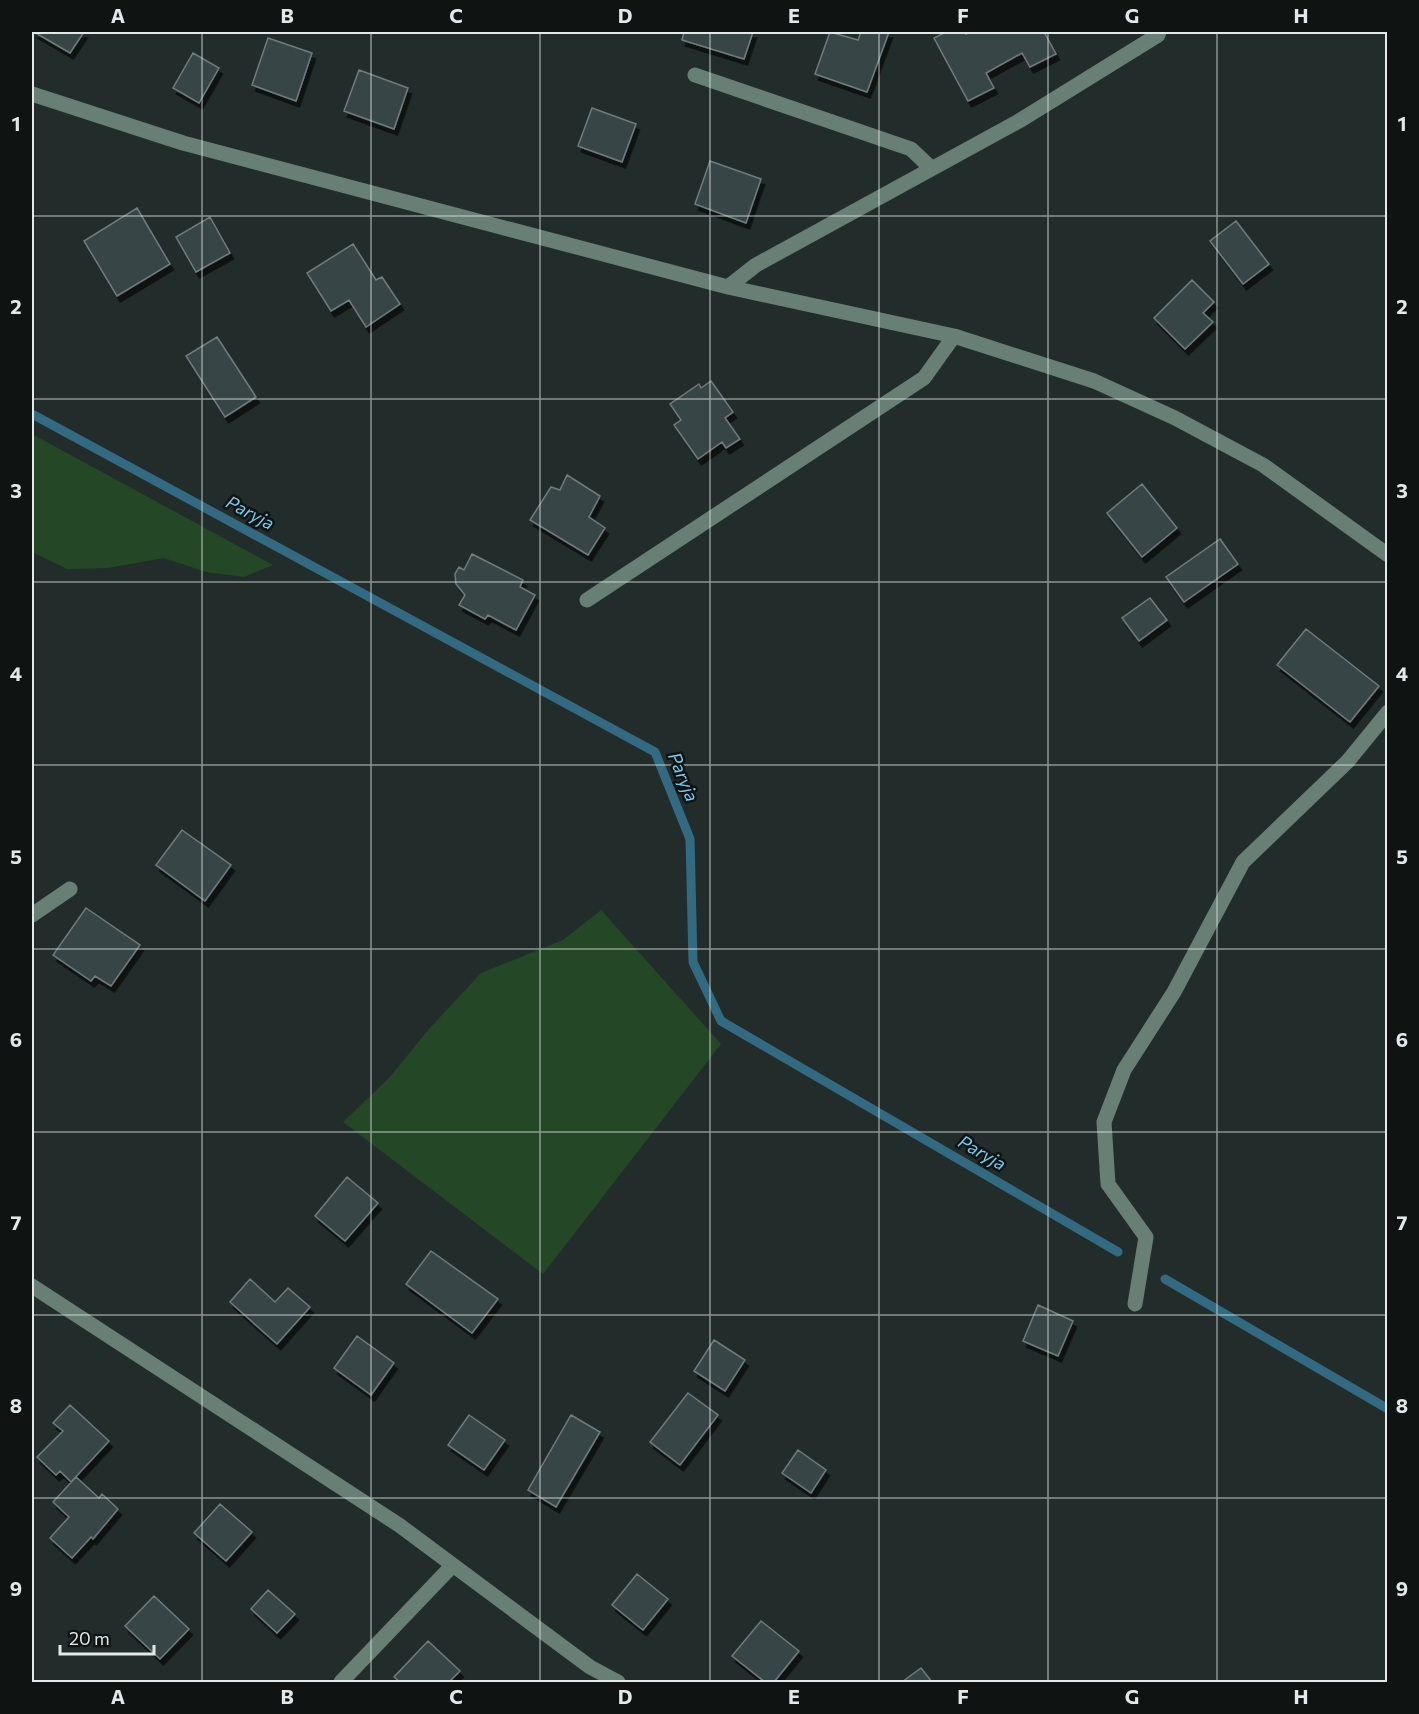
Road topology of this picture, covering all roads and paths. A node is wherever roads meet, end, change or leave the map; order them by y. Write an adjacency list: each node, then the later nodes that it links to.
1 (1159, 32): 4 (street)
2 (695, 75): 4 (street)
3 (32, 94): 5 (street)
4 (932, 168): 5 (street)
5 (728, 287): 6 (street)
6 (954, 336): 7 (street); 8 (street)
7 (1388, 555)
8 (587, 600)
9 (1388, 712): 13 (street)
10 (70, 889): 11 (street)
11 (32, 915)
12 (32, 1286): 14 (street)
13 (1135, 1304)
14 (452, 1566): 15 (street); 16 (street)
15 (341, 1683)
16 (618, 1683)

